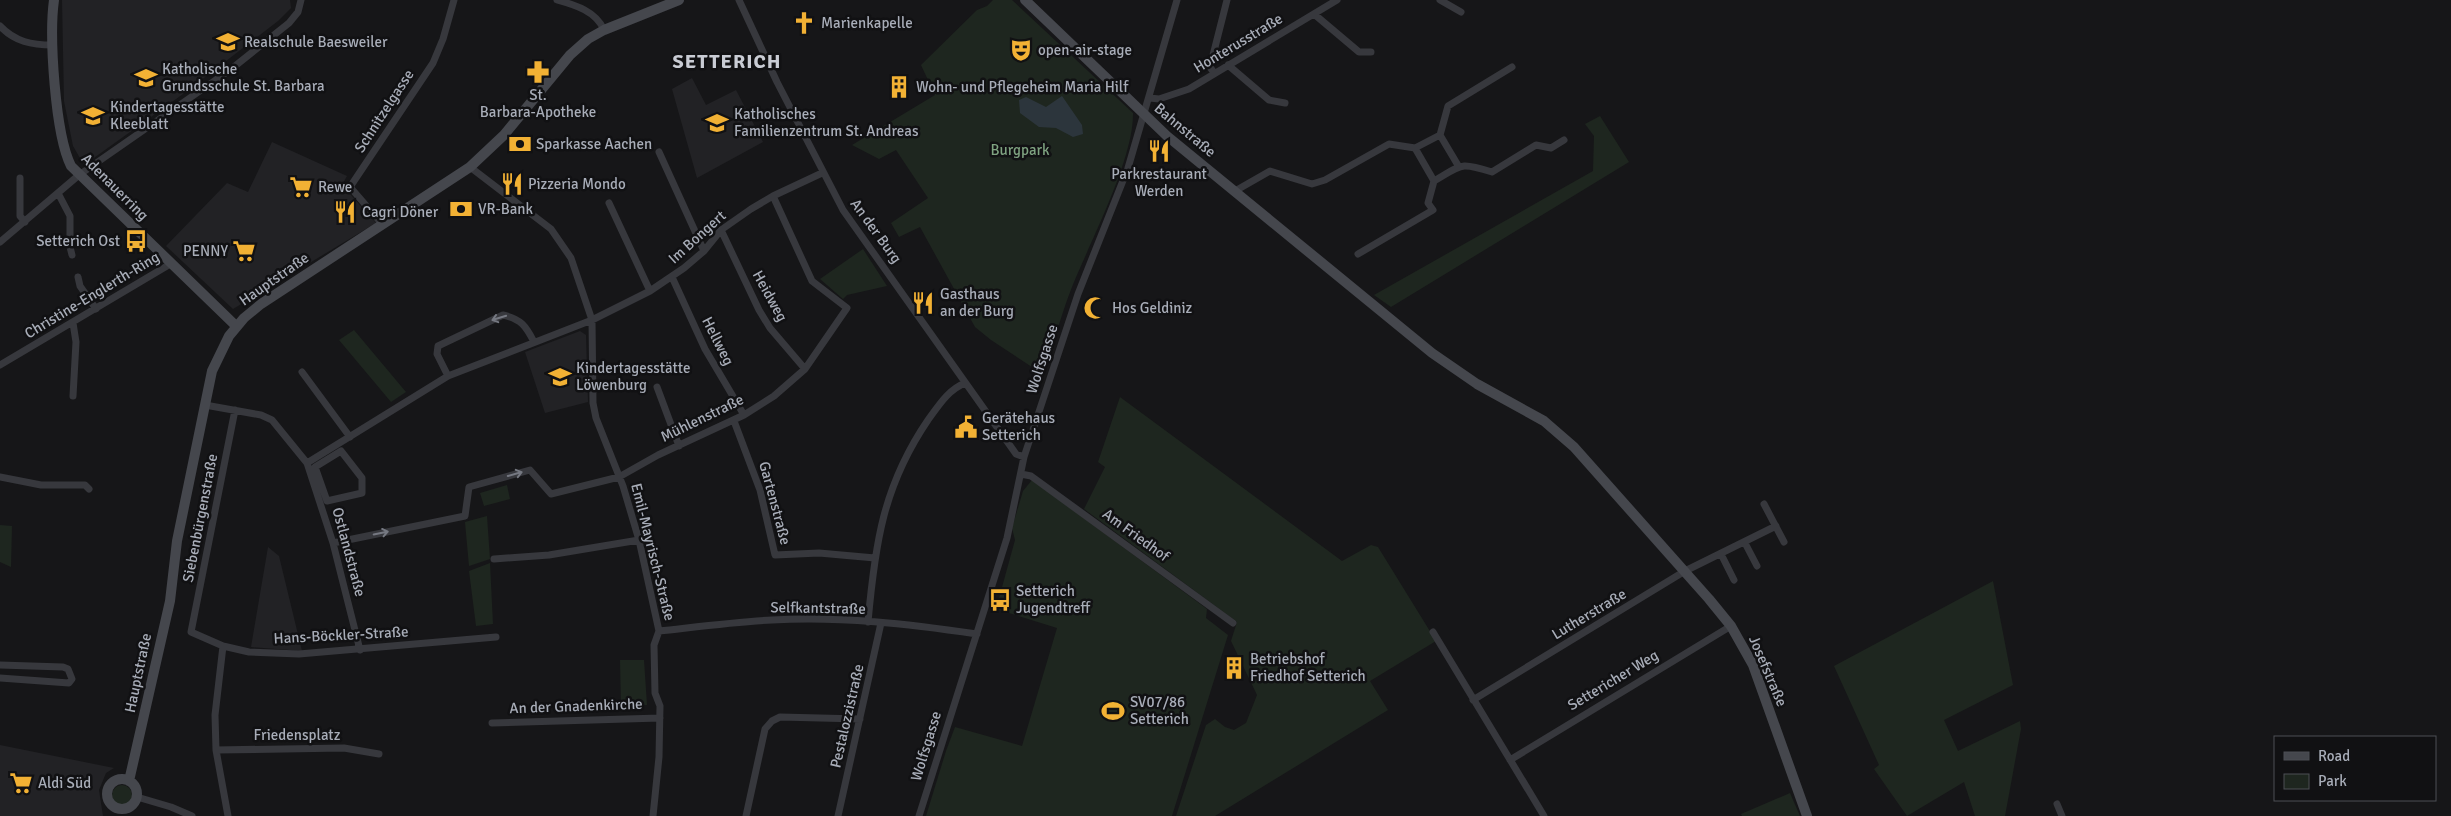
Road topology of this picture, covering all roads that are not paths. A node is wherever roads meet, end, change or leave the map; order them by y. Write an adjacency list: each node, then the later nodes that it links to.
1 (54, 0): 16 (street, Adenauerring)
2 (301, 0): 31 (street)
3 (454, 0): 39 (street, Schnitzelgasse)
4 (557, 0): 15 (street)
5 (679, 0): 15 (street, Hauptstraße)
6 (739, 0): 30 (street, An der Burg)
7 (1025, 0): 23 (street, Bahnstraße)
8 (1177, 0): 21 (street, Wolfsgasse)
9 (1227, 0): 20 (street)
10 (1336, 0): 13 (street, Honterusstraße)
11 (1440, 0): 12 (street)
12 (1462, 12)
13 (1314, 14): 17 (street); 18 (street, Honterusstraße)
14 (0, 26): 16 (street)
15 (604, 30): 28 (street, Hauptstraße)
16 (53, 45): 31 (street, Adenauerring)
17 (1371, 52)
18 (1228, 64): 20 (street, Honterusstraße); 22 (street)
19 (1512, 68): 24 (street)
20 (1214, 74): 21 (street, Honterusstraße)
21 (1150, 98): 23 (street, Wolfsgasse)
22 (1284, 103)
23 (1144, 116): 34 (street, Bahnstraße); 67 (street, Wolfsgasse)
24 (1440, 135): 26 (street); 29 (street)
25 (1564, 140): 29 (street)
26 (1415, 148): 33 (street); 34 (street)
27 (659, 152): 42 (street)
28 (470, 167): 39 (street, Hauptstraße); 50 (street, Emil-Mayrisch-Straße)
29 (1459, 167): 33 (street)
30 (822, 173): 36 (street, Im Bongert); 58 (street, An der Burg)
31 (79, 175): 35 (street); 45 (street, Adenauerring)
32 (20, 178): 38 (street)
33 (1434, 181): 43 (street)
34 (1235, 191): 76 (street, Bahnstraße)
35 (58, 193): 38 (street); 44 (street)
36 (773, 196): 40 (street, Im Bongert); 55 (street, Mühlenstraße)
37 (609, 203): 48 (street)
38 (25, 222): 41 (street)
39 (383, 225): 52 (street, Hauptstraße)
40 (721, 230): 42 (street, Im Bongert); 55 (street, Heidweg)
41 (0, 242)
42 (704, 251): 47 (street, Im Bongert)
43 (1358, 254)
44 (72, 255)
45 (172, 263): 49 (street, Christine-Englerth-Ring); 52 (street, Adenauerring)
46 (78, 277): 49 (street)
47 (672, 277): 48 (street, Im Bongert); 63 (street, Hellweg)
48 (650, 291): 50 (street, Im Bongert)
49 (96, 308): 51 (street, Christine-Englerth-Ring)
50 (592, 320): 53 (street, Im Bongert); 70 (street, Emil-Mayrisch-Straße)
51 (73, 324): 54 (street, Christine-Englerth-Ring); 60 (street)
52 (236, 326): 61 (street, Hauptstraße)
53 (534, 342): 57 (street, Im Bongert); 57 (street, one-way to 57)
54 (0, 365)
55 (806, 369): 63 (street, Mühlenstraße)
56 (302, 372): 65 (street)
57 (448, 376): 65 (street, Im Bongert)
58 (965, 383): 67 (street, An der Burg); 83 (street)
59 (657, 387): 66 (street)
60 (73, 396)
61 (205, 404): 62 (street); 107 (street, Hauptstraße)
62 (235, 410): 68 (street); 92 (street, Siebenbürgenstraße)
63 (744, 415): 64 (street, Mühlenstraße)
64 (734, 421): 66 (street, Mühlenstraße); 83 (street, Gartenstraße)
65 (350, 437): 68 (street, Im Bongert)
66 (679, 446): 70 (street, Mühlenstraße)
67 (1024, 457): 69 (street, Wolfsgasse)
68 (307, 463): 78 (street, Ostlandstraße)
69 (1021, 474): 89 (street, Am Friedhof); 94 (street, Wolfsgasse)
70 (619, 476): 77 (street, Emil-Mayrisch-Straße); 78 (street, Mühlenstraße, one-way to 70)
71 (0, 477): 72 (street)
72 (89, 489)
73 (327, 501): 73 (street)
74 (1764, 504): 75 (street)
75 (1776, 526): 79 (street, Lutherstraße); 80 (street)
76 (1652, 532): 85 (street, Josefstraße)
77 (639, 540): 82 (street); 91 (street, Emil-Mayrisch-Straße)
78 (333, 542): 97 (street, Ostlandstraße)
79 (1745, 542): 81 (street, Lutherstraße); 84 (street)
80 (1784, 542)
81 (1721, 554): 85 (street, Lutherstraße); 86 (street)
82 (494, 558)
83 (875, 558): 87 (street)
84 (1757, 566)
85 (1684, 571): 90 (street, Josefstraße); 100 (street, Lutherstraße)
86 (1734, 580)
87 (868, 622): 88 (street, Selfkantstraße); 91 (street, Selfkantstraße)
88 (881, 623): 94 (street, Selfkantstraße); 102 (street, Pestalozzistraße)
89 (1233, 623)
90 (1731, 626): 106 (street, Settericher Weg); 119 (street, Josefstraße)
91 (659, 631): 101 (street, Emil-Mayrisch-Straße)
92 (191, 632): 96 (street, Hans-Böckler-Straße)
93 (1433, 632): 100 (street)
94 (977, 634): 117 (street, Wolfsgasse)
95 (496, 637): 97 (street, Hans-Böckler-Straße)
96 (223, 646): 97 (street, Hans-Böckler-Straße); 104 (street)
97 (360, 650)
98 (0, 665): 99 (street)
99 (0, 678)
100 (1473, 700): 106 (street)
101 (660, 718): 103 (street, An der Gnadenkirche); 114 (street, Emil-Mayrisch-Straße)
102 (860, 719): 115 (street); 116 (street, Pestalozzistraße)
103 (492, 723)
104 (216, 750): 105 (street, Friedensplatz); 113 (street)
105 (378, 754)
106 (1510, 760): 118 (street)
107 (129, 781): 108 (street); 110 (street)
108 (137, 797): 110 (street); 111 (street)
109 (2057, 804): 120 (street)
110 (123, 813)
111 (183, 814): 112 (street)
112 (192, 816)
113 (228, 816)
114 (653, 816)
115 (746, 816)
116 (838, 816)
117 (919, 816)
118 (1544, 816)
119 (1808, 816)
120 (2062, 816)

